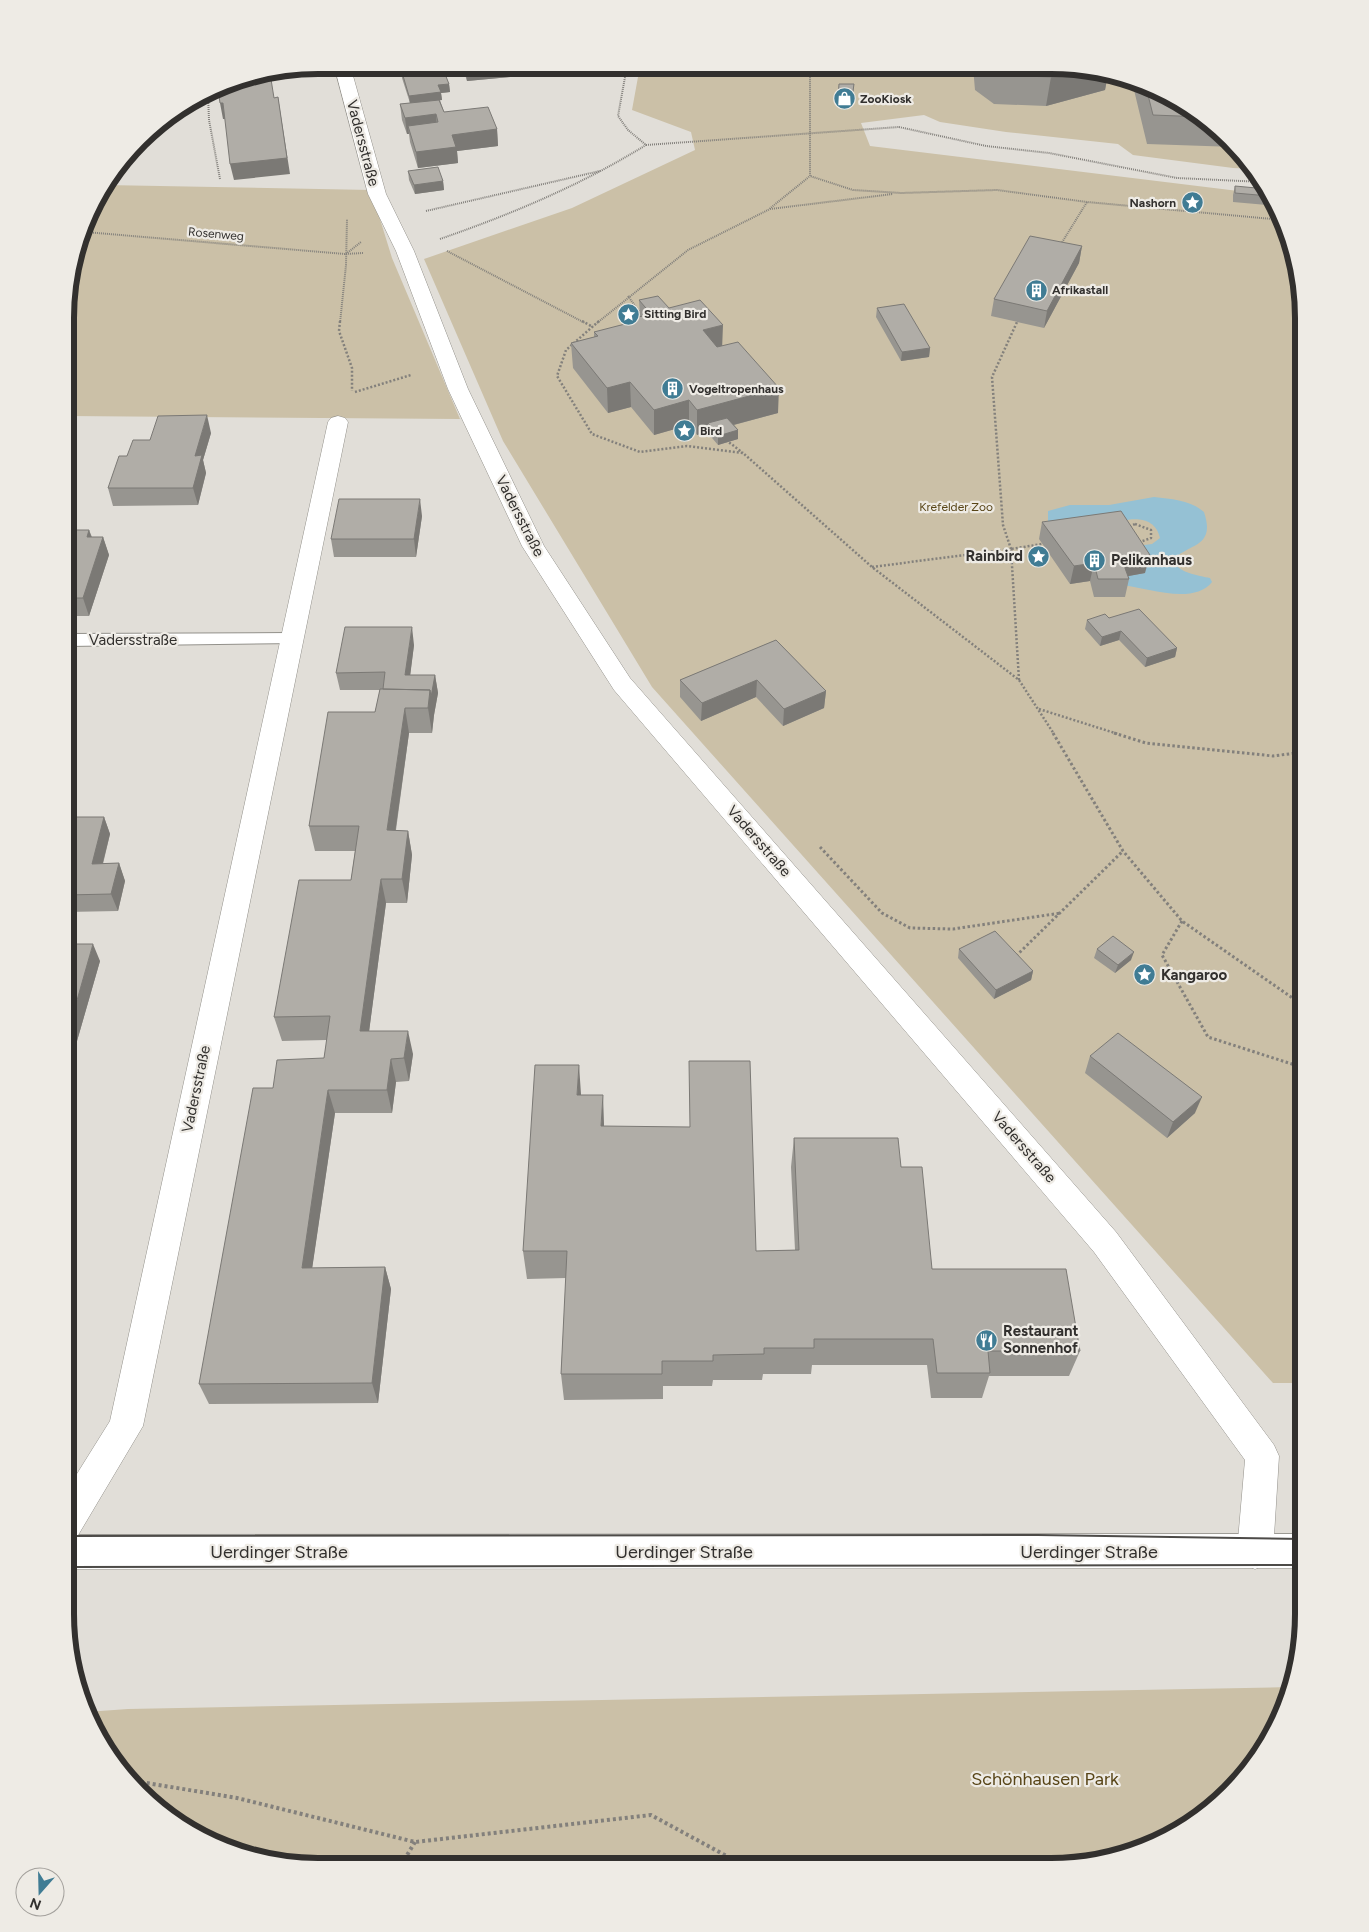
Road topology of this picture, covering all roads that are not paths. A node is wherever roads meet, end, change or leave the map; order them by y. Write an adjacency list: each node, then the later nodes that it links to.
1 (344, 74): 8 (street, Vadersstraße)
2 (338, 422): 4 (street, Vadersstraße)
3 (74, 640): 4 (lane, Vadersstraße)
4 (290, 640): 5 (street, Vadersstraße)
5 (74, 1510)
6 (1295, 1551): 8 (street, Uerdinger Straße)
7 (74, 1552): 8 (street, Uerdinger Straße)
8 (1255, 1552)

